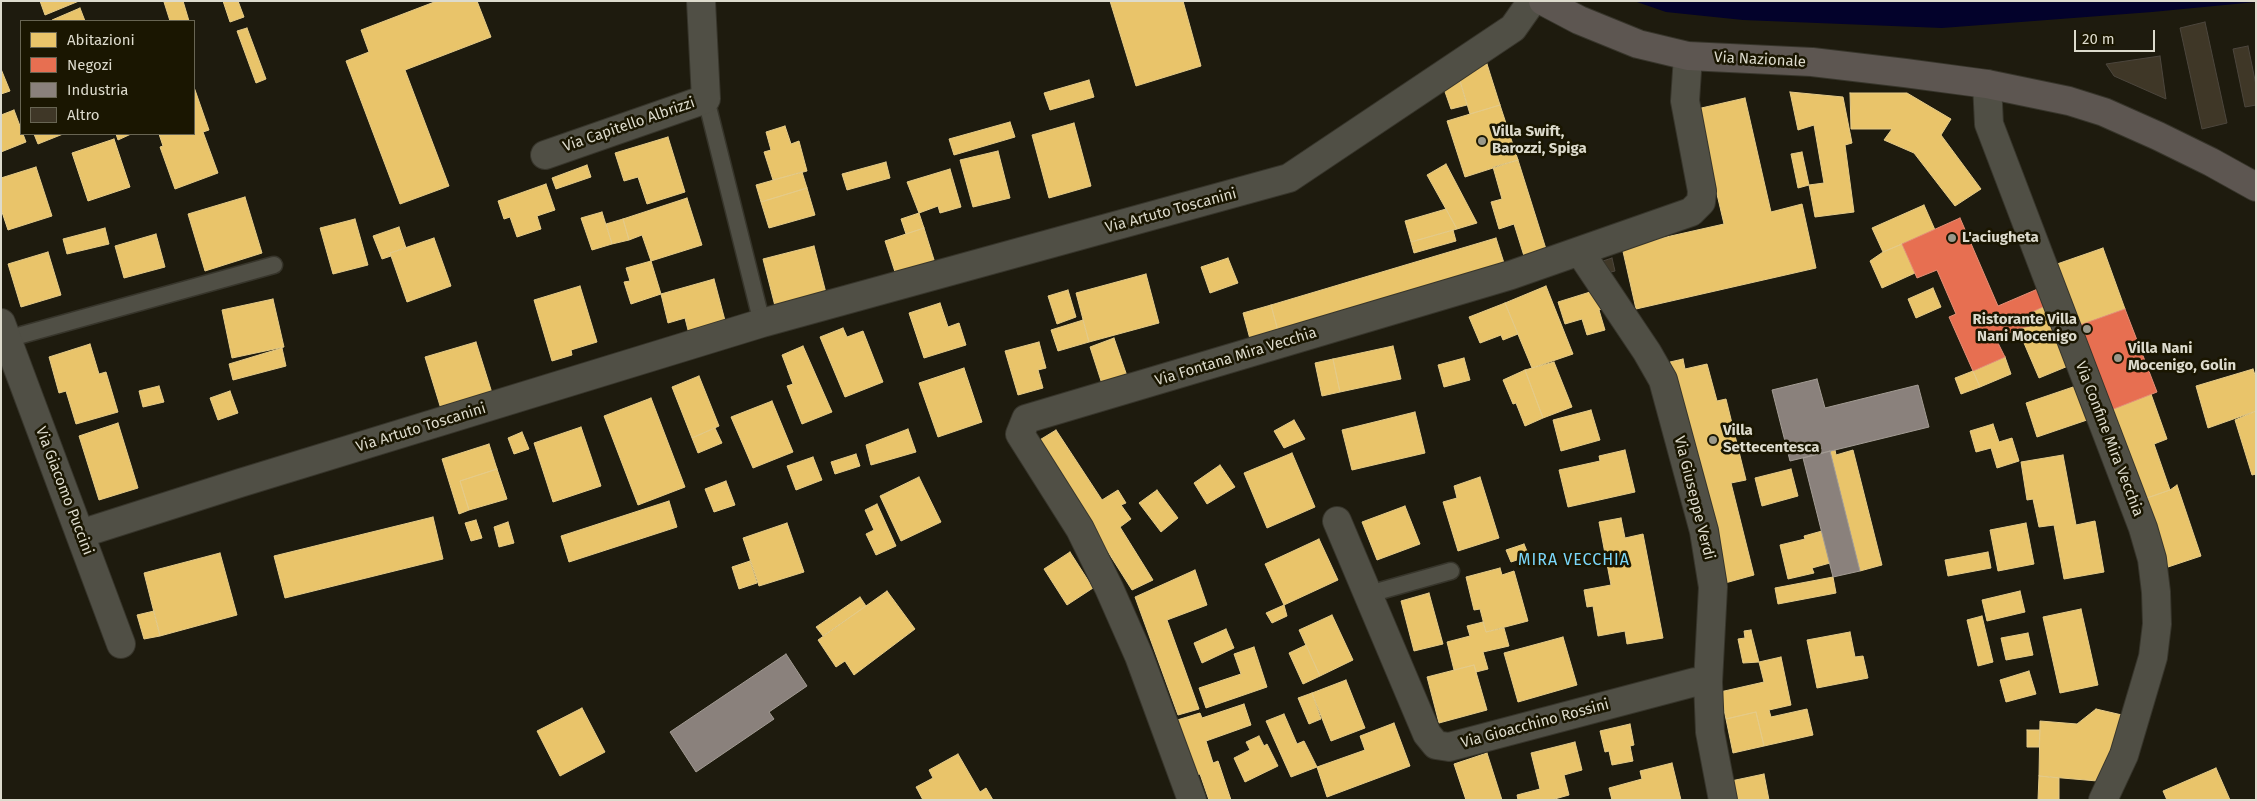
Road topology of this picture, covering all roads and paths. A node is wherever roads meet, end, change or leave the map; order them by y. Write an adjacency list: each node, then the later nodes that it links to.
1 (701, 1): 6 (street, Via Capitello Albrizzi)
2 (1532, 1): 11 (street, Via Artuto Toscanini)
3 (1543, 1): 4 (main road, Via Nazionale)
4 (1688, 56): 5 (main road, Via Nazionale); 9 (street, Via Fontana Mira Vecchia)
5 (1987, 84): 8 (main road, Via Nazionale); 21 (street, Via Confine Mira Vecchia)
6 (706, 99): 7 (street, Via Capitello Albrizzi); 11 (lane)
7 (544, 154)
8 (2256, 188)
9 (1580, 252): 18 (street, Via Giuseppe Verdi); 19 (street, Via Fontana Mira Vecchia)
10 (274, 265): 12 (lane, Via Giacomo Puccini)
11 (762, 323): 14 (street, Via Artuto Toscanini)
12 (4, 331): 14 (street, Via Giacomo Puccini)
13 (1337, 521): 16 (street, Via Gioacchino Rossini)
14 (80, 534): 17 (street, Via Giacomo Puccini)
15 (1451, 571): 16 (lane)
16 (1369, 594): 18 (street, Via Gioacchino Rossini)
17 (121, 644)
18 (1708, 682): 20 (street, Via Giuseppe Verdi)
19 (1192, 800)
20 (1723, 800)
21 (2103, 800)

